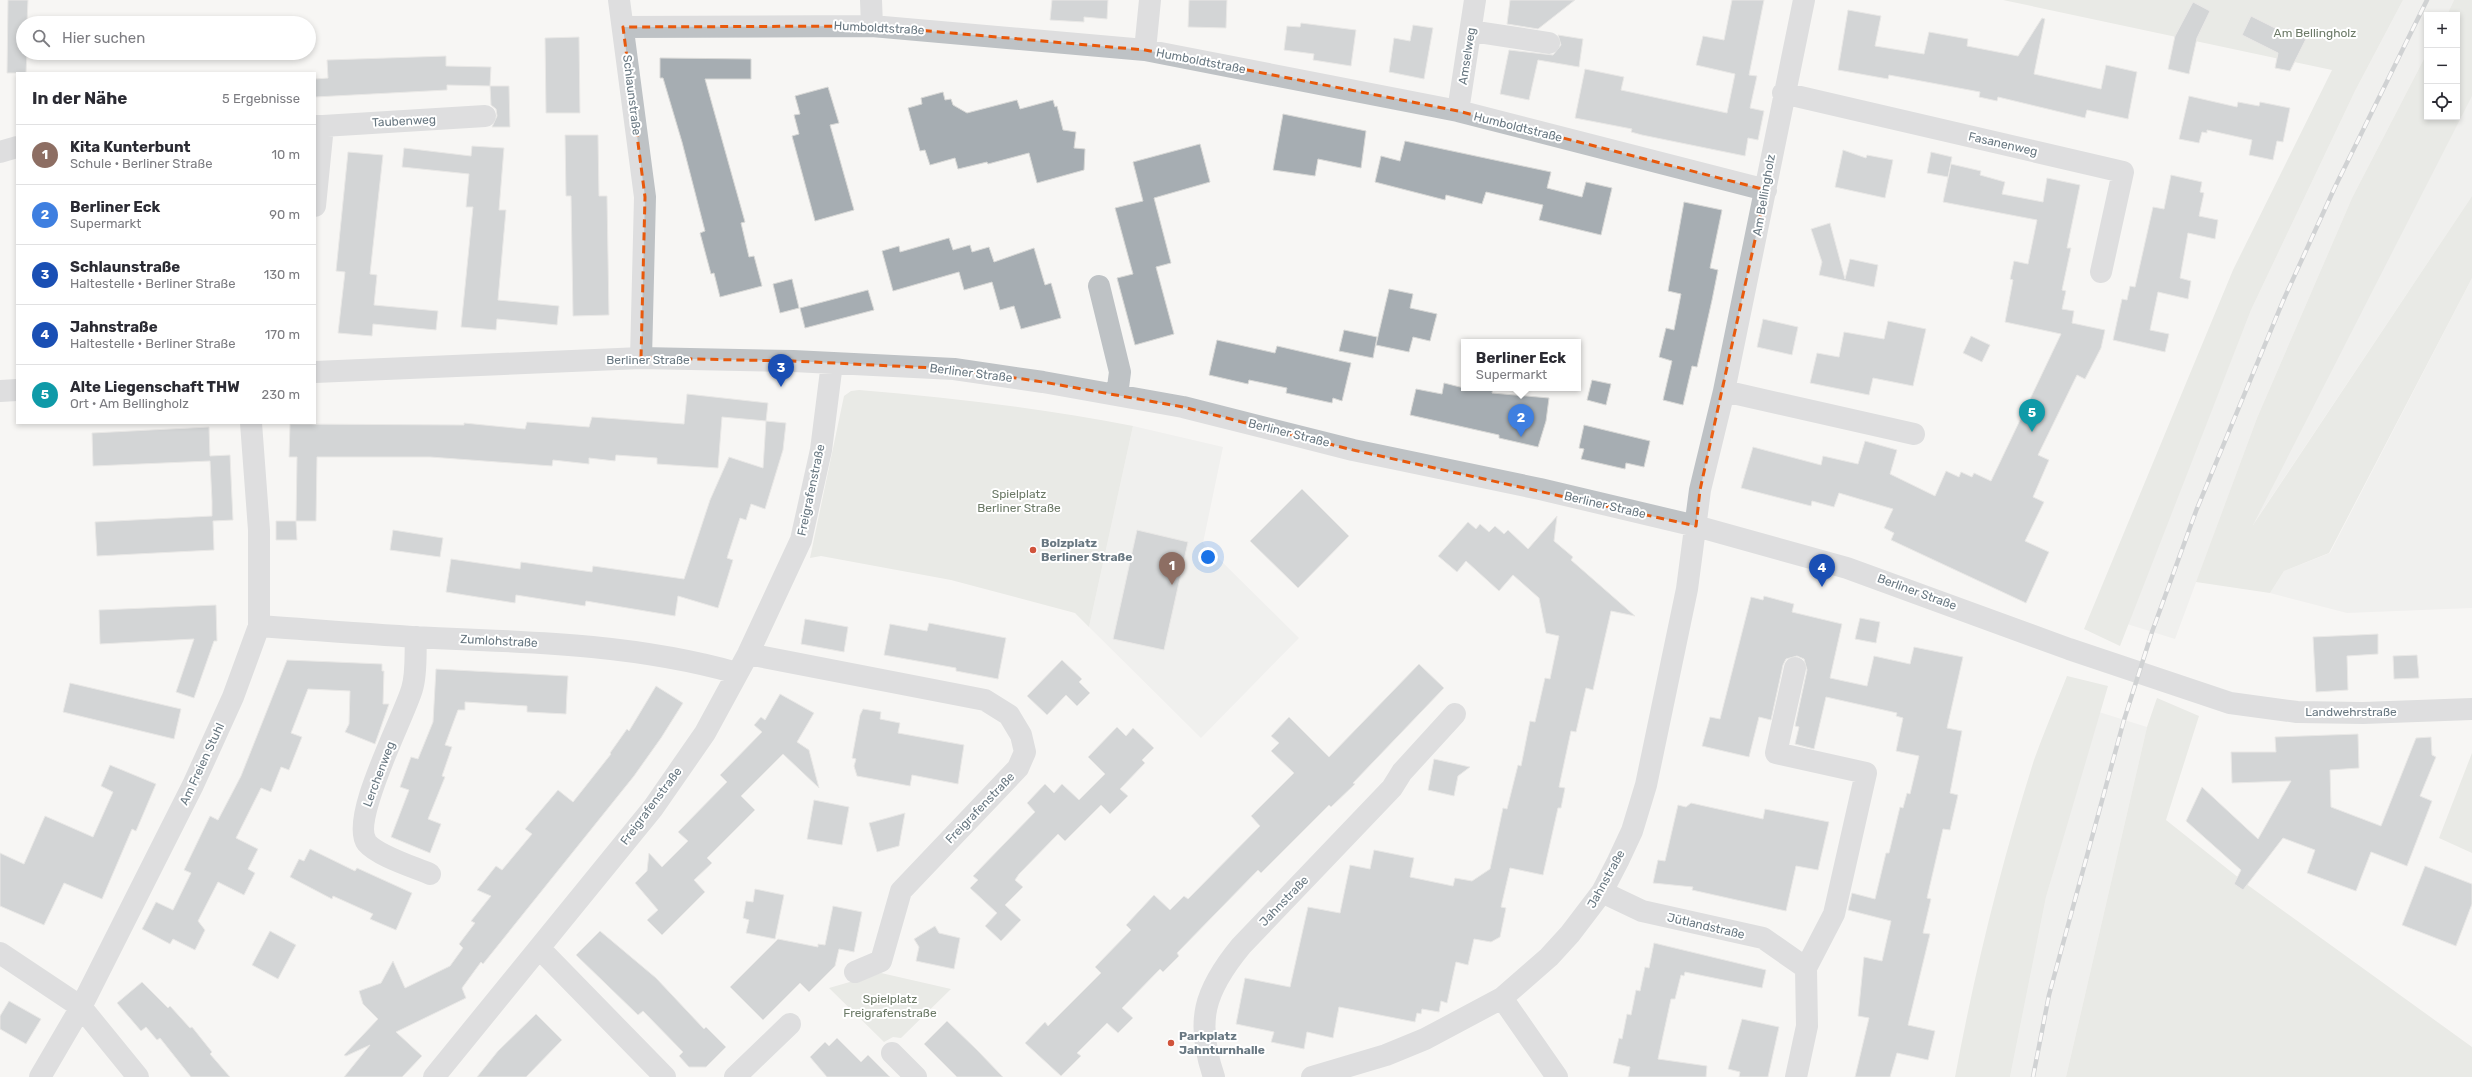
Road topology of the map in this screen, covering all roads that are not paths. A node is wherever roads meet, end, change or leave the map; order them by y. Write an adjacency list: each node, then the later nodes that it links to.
1 (619, 0): 7 (street, Schlaunstraße)
2 (871, 0): 6 (street)
3 (1150, 0): 10 (street)
4 (1475, 0): 8 (street, Amselweg)
5 (1804, 0): 11 (street, Am Bellingholz)
6 (872, 26): 7 (street, Humboldtstraße); 10 (street, Humboldtstraße)
7 (623, 27): 21 (street, Schlaunstraße)
8 (1470, 31): 9 (street); 12 (street, Amselweg)
9 (1549, 43)
10 (1145, 50): 12 (street, Humboldtstraße)
11 (1783, 93): 18 (street, Am Bellingholz); 19 (street, Fasanenweg)
12 (1458, 111): 18 (street, Humboldtstraße)
13 (485, 116): 14 (street, Taubenweg)
14 (319, 126): 17 (street, Taubenweg)
15 (16, 147): 16 (street)
16 (0, 152)
17 (316, 186)
18 (1766, 190): 26 (street, Am Bellingholz)
19 (2101, 272)
20 (1099, 286): 27 (street)
21 (641, 358): 22 (street, Berliner Straße); 23 (street, Berliner Straße)
22 (832, 363): 27 (street, Berliner Straße); 33 (street, Freigrafenstraße)
23 (316, 372)
24 (16, 390): 25 (street)
25 (0, 391)
26 (1724, 391): 29 (street); 30 (street, Am Bellingholz)
27 (1117, 395): 30 (street, Berliner Straße)
28 (252, 424): 31 (street, Am Freien Stuhl)
29 (1914, 434)
30 (1696, 526): 36 (street, Berliner Straße); 40 (street, Jahnstraße)
31 (259, 626): 32 (street, Zumlohstraße); 46 (street, Am Freien Stuhl)
32 (416, 637): 35 (street, Zumlohstraße); 39 (street, Lerchenweg)
33 (748, 654): 35 (street, Freigrafenstraße); 44 (street, Freigrafenstraße)
34 (1796, 668): 43 (street)
35 (737, 673): 41 (street, Freigrafenstraße)
36 (2230, 703): 37 (street, Landwehrstraße)
37 (2472, 709)
38 (1454, 714): 55 (street, Jahnstraße)
39 (430, 874)
40 (1602, 892): 43 (street, Jütlandstraße); 45 (street, Jahnstraße)
41 (539, 948): 51 (street, Freigrafenstraße); 52 (street)
42 (0, 953): 46 (street)
43 (1806, 968): 58 (street)
44 (855, 972)
45 (1502, 998): 56 (street, Jahnstraße); 57 (street)
46 (81, 1007): 49 (street, Am Freien Stuhl); 50 (street)
47 (790, 1024): 53 (street)
48 (892, 1053): 54 (street)
49 (40, 1077)
50 (138, 1077)
51 (434, 1077)
52 (665, 1077)
53 (735, 1077)
54 (916, 1077)
55 (1214, 1077)
56 (1312, 1077)
57 (1557, 1077)
58 (1796, 1077)

